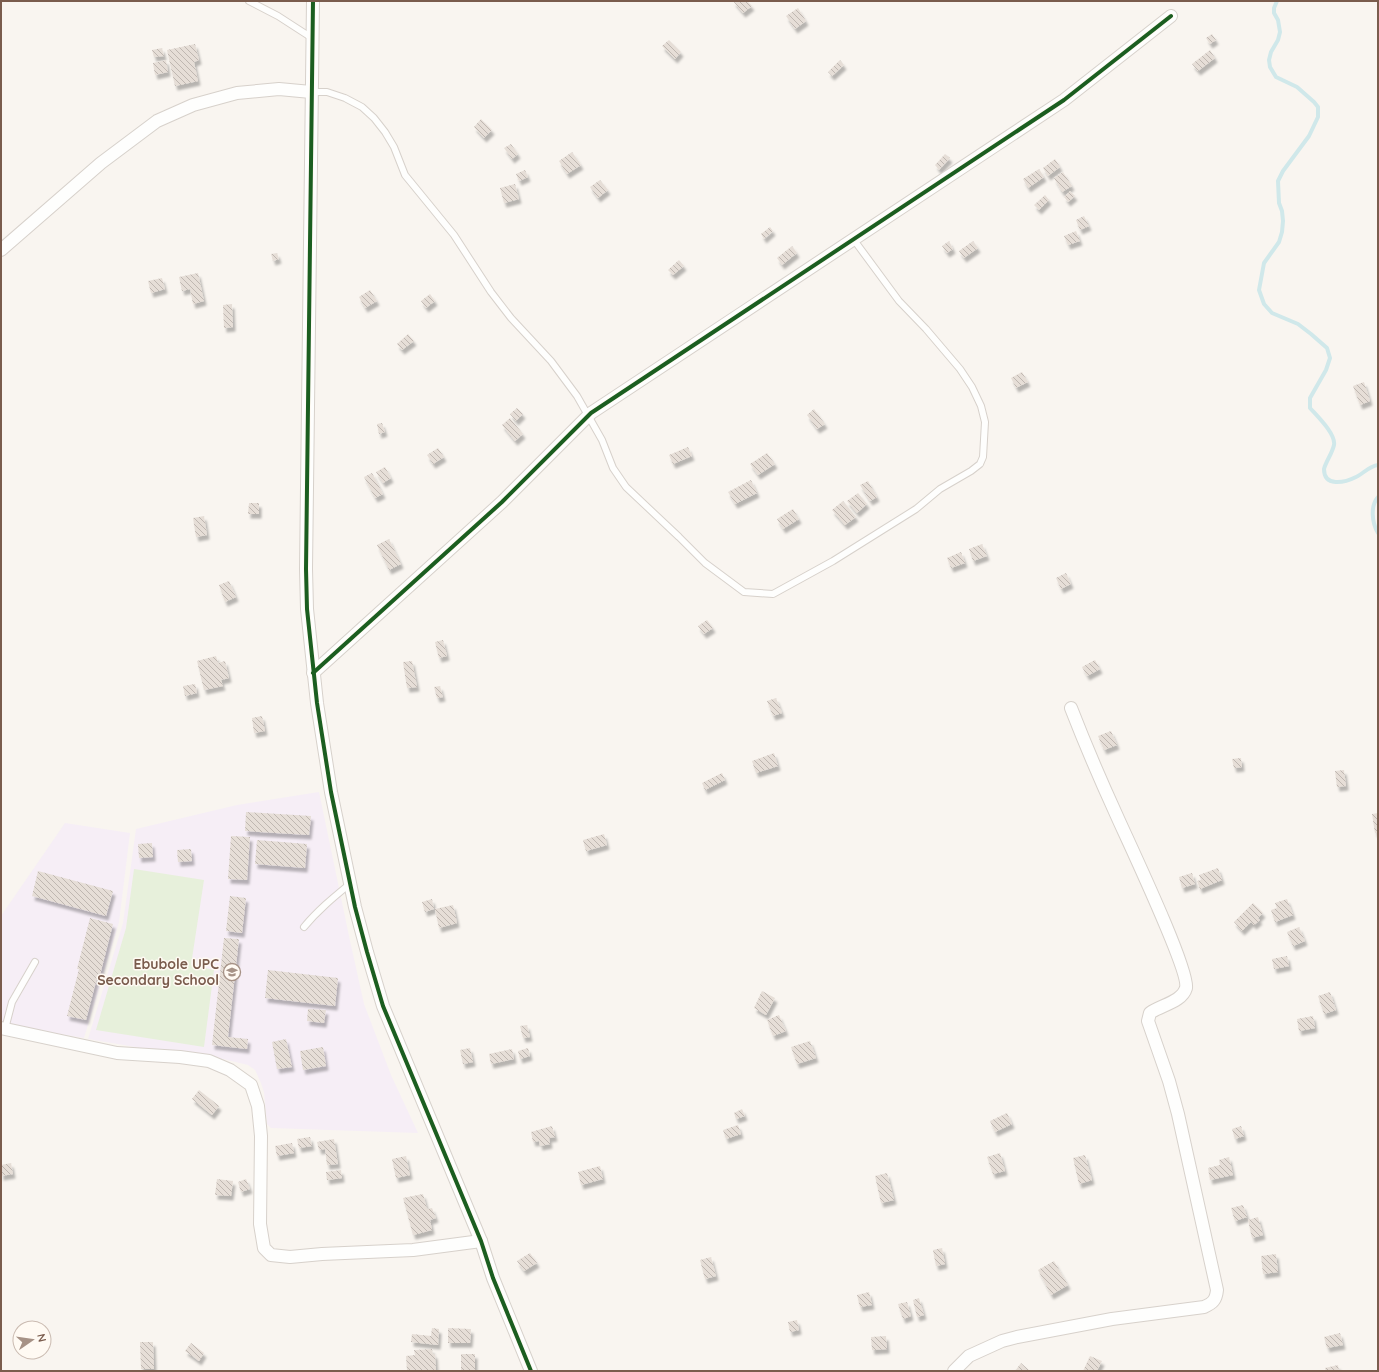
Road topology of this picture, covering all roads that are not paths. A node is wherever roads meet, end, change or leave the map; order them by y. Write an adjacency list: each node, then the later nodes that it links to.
1 (248, 1): 4 (lane)
2 (313, 1): 4 (street)
3 (1171, 16): 6 (street)
4 (312, 38): 5 (street)
5 (312, 92): 7 (street); 8 (lane); 9 (street)
6 (854, 240): 8 (street); 8 (lane)
7 (1, 250)
8 (589, 416): 9 (street)
9 (314, 673): 11 (street)
10 (1071, 708): 17 (street)
11 (351, 883): 12 (lane); 15 (street)
12 (304, 927)
13 (35, 962): 14 (lane)
14 (3, 1029): 15 (street)
15 (481, 1241): 16 (street)
16 (531, 1371)
17 (954, 1371)

